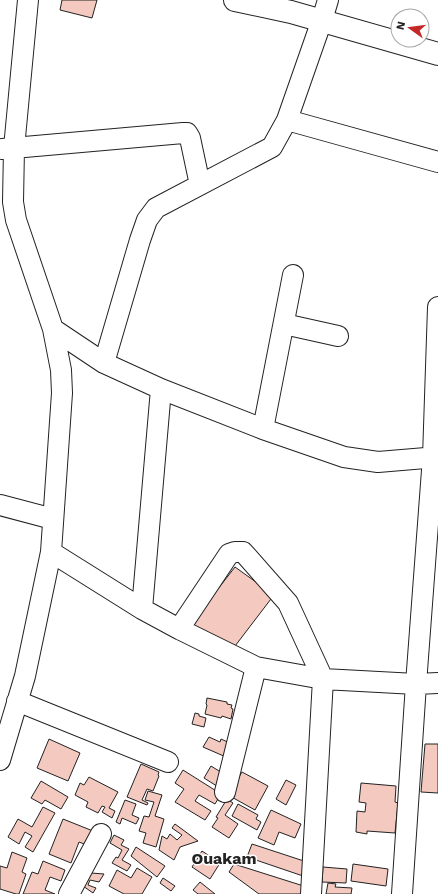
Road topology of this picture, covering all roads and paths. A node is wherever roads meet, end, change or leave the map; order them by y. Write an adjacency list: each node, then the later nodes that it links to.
1 (28, 0): 6 (street)
2 (234, 0): 3 (street)
3 (325, 10): 4 (street); 5 (street)
4 (438, 54)
5 (287, 120): 7 (street); 8 (street)
6 (7, 148): 8 (street); 9 (street)
7 (438, 162)
8 (200, 185): 15 (street)
9 (8, 221): 13 (street)
10 (293, 275): 12 (street)
11 (438, 307): 18 (street)
12 (284, 324): 14 (street); 17 (street)
13 (53, 329): 15 (street); 20 (street)
14 (338, 336)
15 (104, 363): 16 (street)
16 (161, 389): 17 (street); 22 (street)
17 (263, 429): 18 (street)
18 (436, 457): 27 (street)
19 (0, 505): 20 (street)
20 (53, 519): 21 (street)
21 (51, 552): 22 (street); 28 (street)
22 (142, 609): 23 (street)
23 (179, 629): 24 (street); 25 (street)
24 (256, 667): 25 (street); 31 (street)
25 (323, 679): 27 (street); 34 (street)
26 (438, 683): 27 (street)
27 (416, 684): 35 (street)
28 (17, 701): 29 (street); 30 (street)
29 (0, 760)
30 (168, 762)
31 (225, 792)
32 (101, 834): 33 (street)
33 (69, 894)
34 (311, 894)
35 (402, 894)

